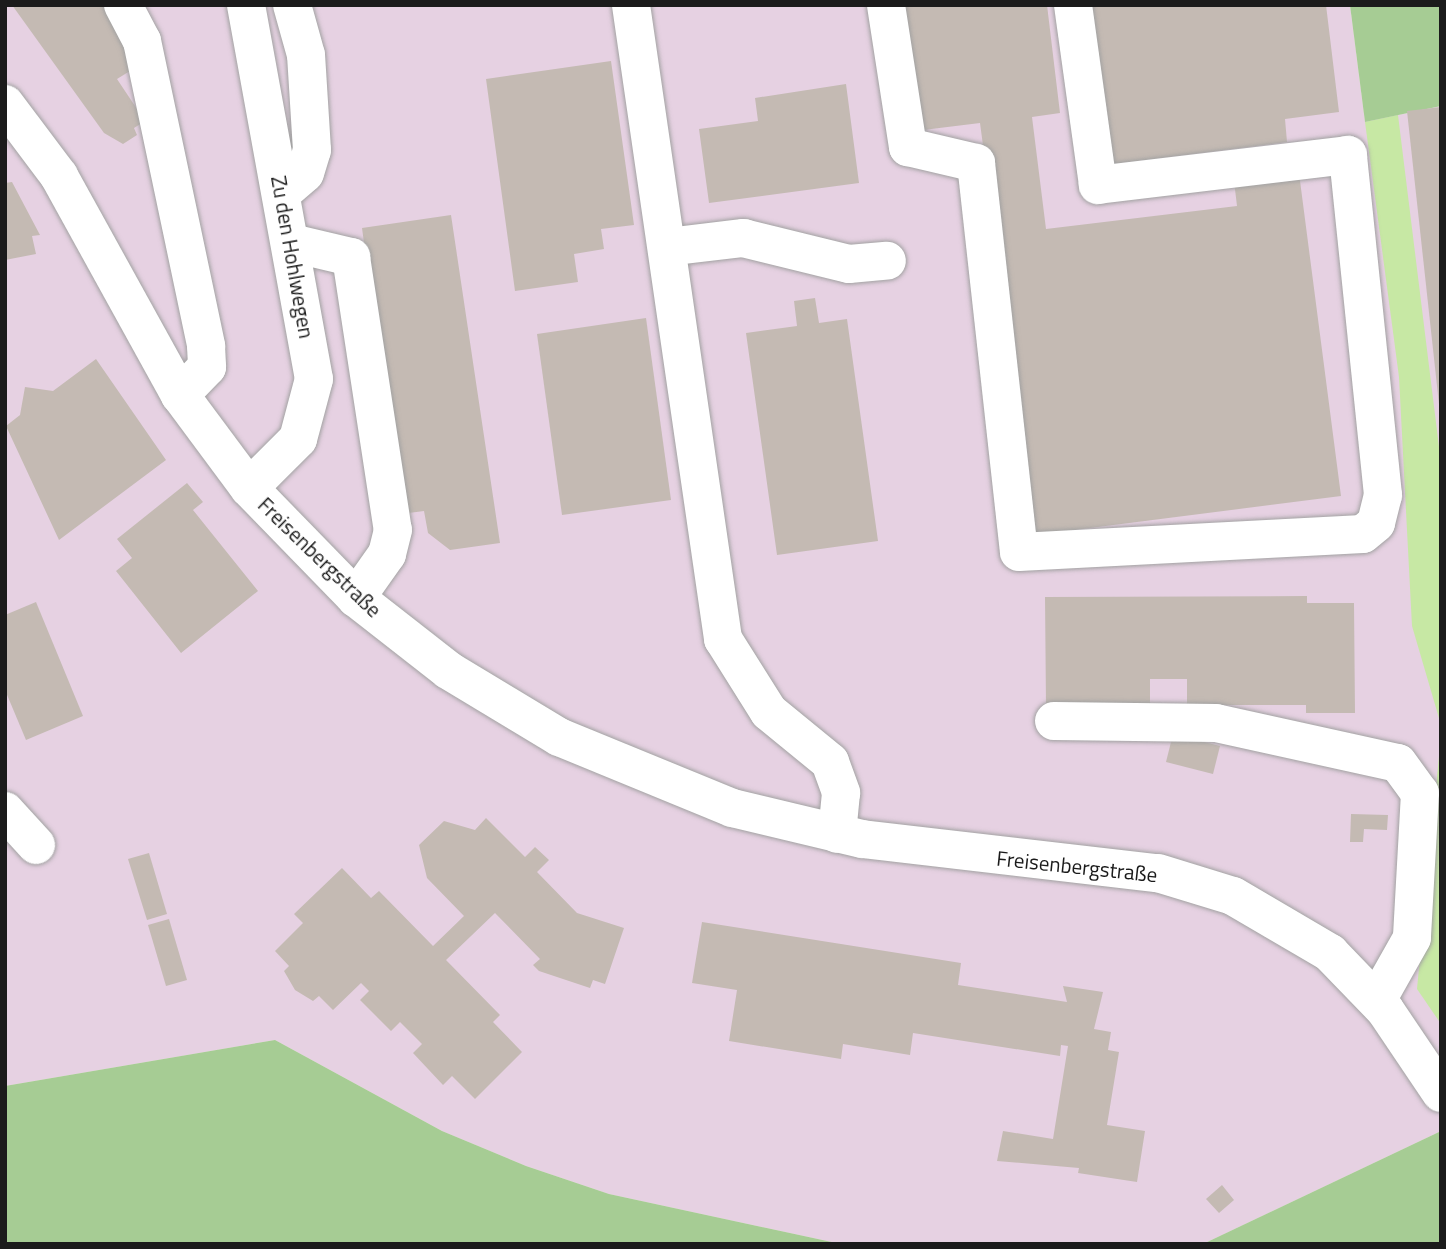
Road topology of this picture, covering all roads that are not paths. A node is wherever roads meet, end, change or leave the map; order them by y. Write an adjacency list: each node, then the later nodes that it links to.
1 (124, 5): 12 (street)
2 (246, 5): 8 (street, Zu den Hohlwegen)
3 (292, 5): 8 (street)
4 (631, 5): 10 (street)
5 (886, 5): 6 (street)
6 (1073, 5)
7 (6, 107): 12 (street, Freisenbergstraße)
8 (282, 193): 9 (street, Zu den Hohlwegen)
9 (292, 243): 13 (street, Zu den Hohlwegen); 14 (street)
10 (667, 247): 11 (street); 17 (street)
11 (887, 261)
12 (180, 395): 13 (street, Freisenbergstraße)
13 (249, 488): 14 (street, Freisenbergstraße)
14 (356, 598): 17 (street, Freisenbergstraße)
15 (1054, 721): 19 (street)
16 (5, 811): 18 (street)
17 (837, 834): 19 (street, Freisenbergstraße)
18 (36, 845)
19 (1377, 1000): 20 (street, Freisenbergstraße)
20 (1441, 1093)

